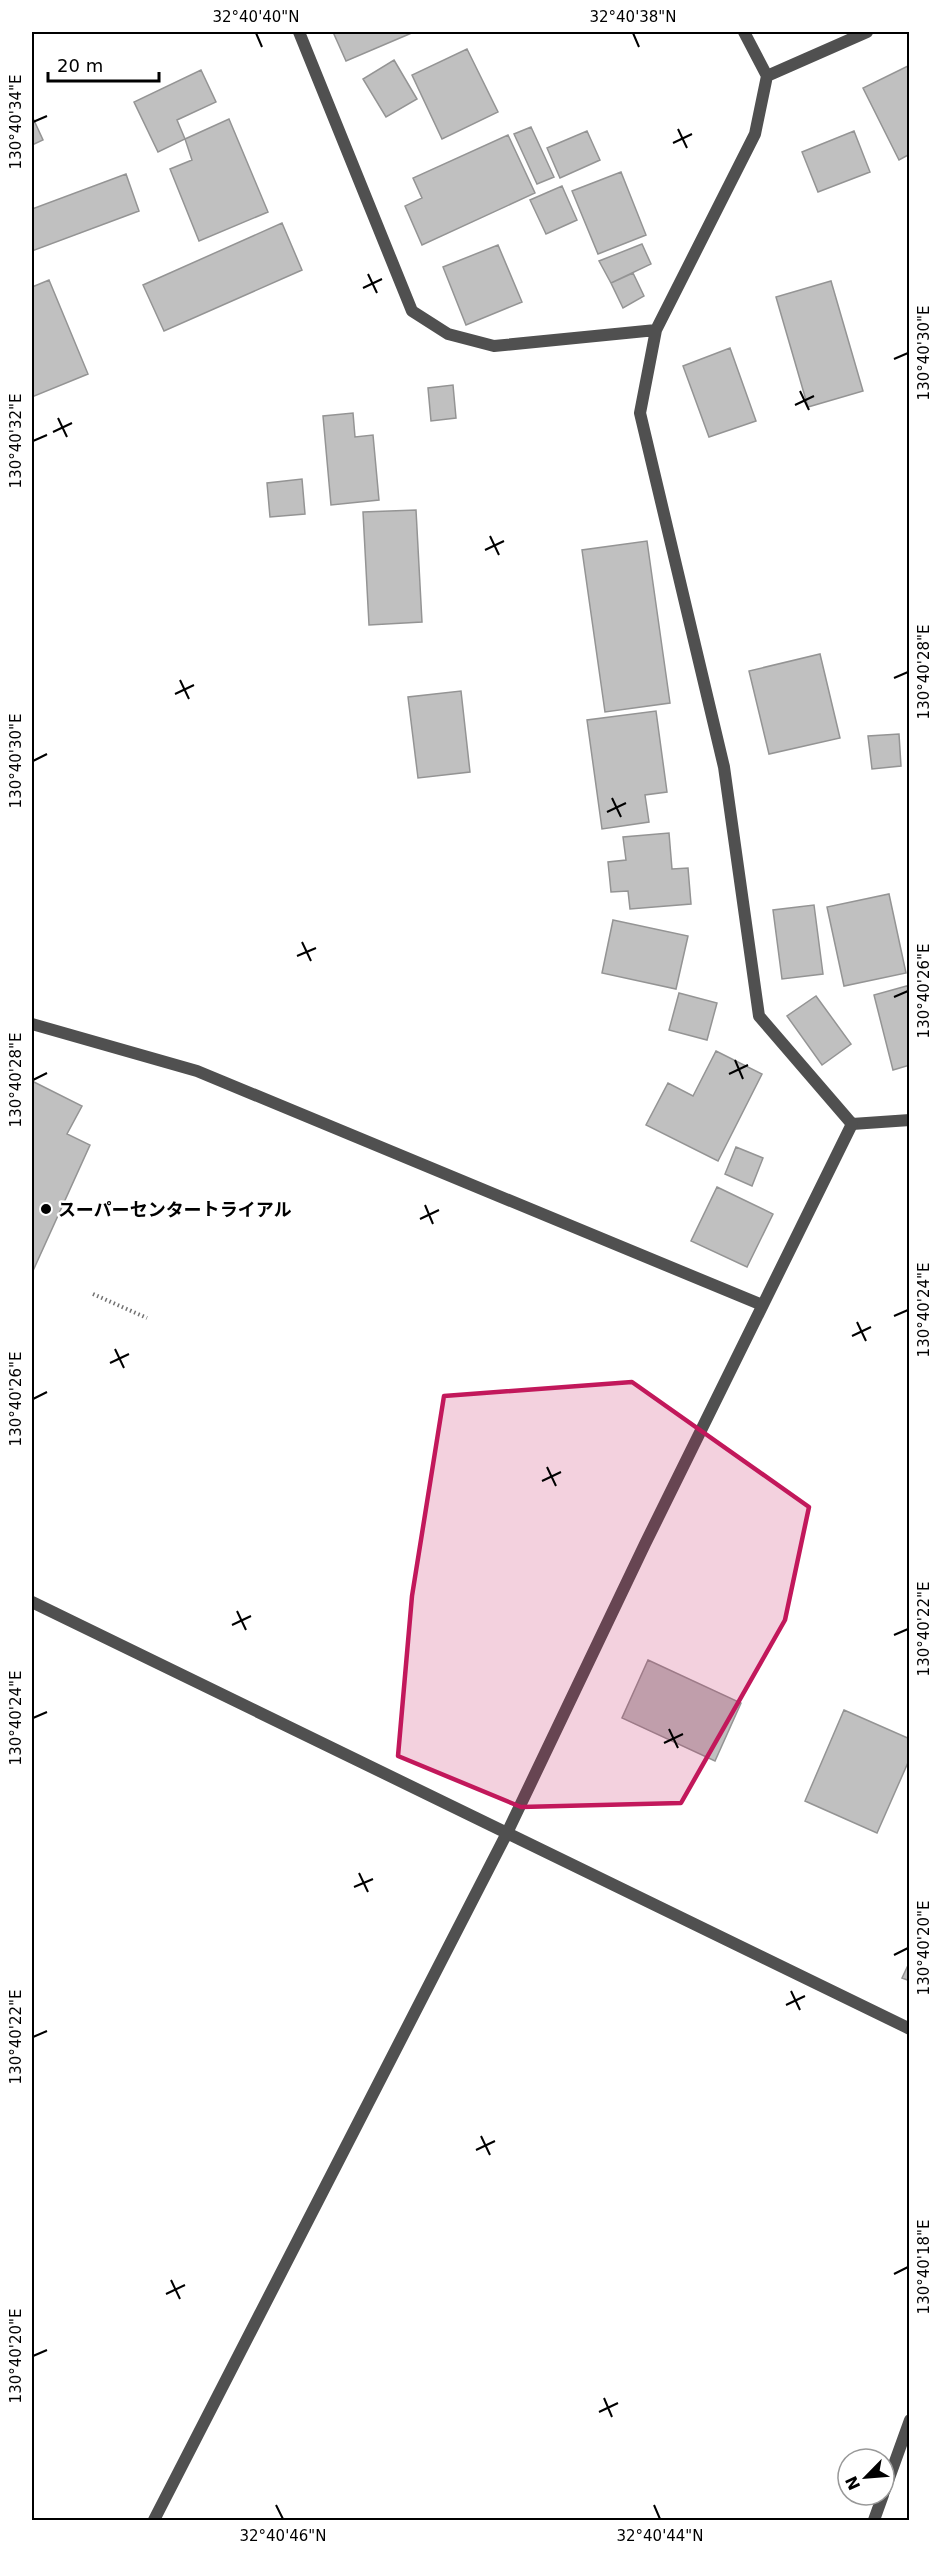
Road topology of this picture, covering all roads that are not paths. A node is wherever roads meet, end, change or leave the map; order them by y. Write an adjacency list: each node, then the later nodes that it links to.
1 (299, 32): 5 (street)
2 (744, 32): 4 (street)
3 (867, 32): 4 (street)
4 (767, 76): 5 (street)
5 (656, 330): 8 (street)
6 (32, 1024): 9 (street)
7 (909, 1120): 8 (street)
8 (852, 1124): 9 (street)
9 (762, 1305): 11 (street)
10 (32, 1602): 11 (street)
11 (507, 1833): 12 (street); 15 (street)
12 (909, 2029)
13 (909, 2420): 14 (street)
14 (896, 2456)
15 (154, 2520)

